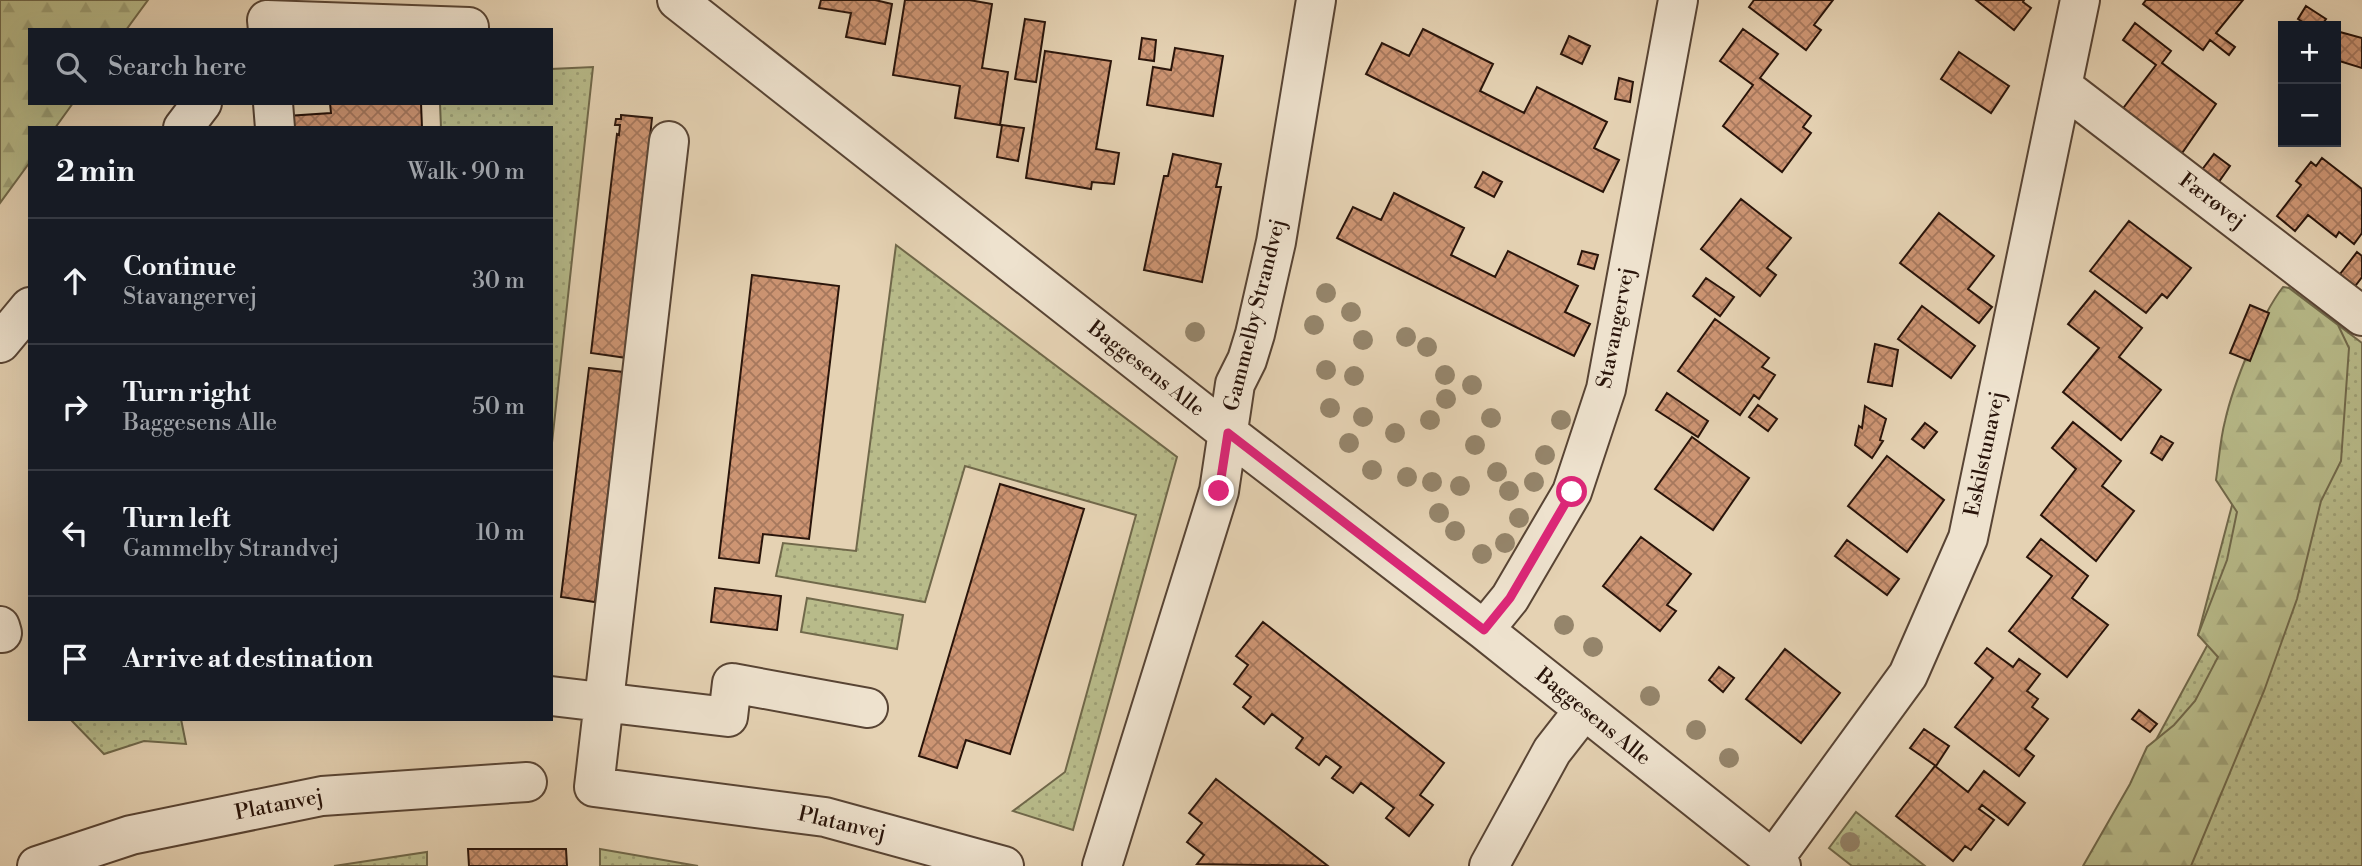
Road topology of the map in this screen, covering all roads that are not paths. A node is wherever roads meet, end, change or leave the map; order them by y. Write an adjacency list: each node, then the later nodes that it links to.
1 (677, 0): 16 (street, Baggesens Alle)
2 (1316, 0): 16 (street, Gammelby Strandvej)
3 (1678, 0): 17 (street, Stavangervej)
4 (2080, 0): 7 (street, Eskilstunavej)
5 (269, 20): 6 (street)
6 (469, 27)
7 (2062, 86): 14 (street, Færøvej); 23 (street, Eskilstunavej)
8 (200, 105): 10 (street)
9 (273, 105): 11 (street)
10 (185, 126)
11 (275, 126)
12 (669, 141): 19 (street)
13 (28, 309): 15 (street)
14 (2362, 316)
15 (0, 343)
16 (1228, 433): 17 (street, Baggesens Alle); 26 (street, Gammelby Strandvej)
17 (1484, 630): 21 (street, Baggesens Alle)
18 (553, 696): 19 (street)
19 (604, 701): 20 (street); 25 (street, Platanvej)
20 (868, 708)
21 (1584, 710): 23 (street, Baggesens Alle); 27 (street)
22 (527, 782): 24 (street, Platanvej)
23 (1777, 863)
24 (37, 866)
25 (1004, 866)
26 (1101, 866)
27 (1489, 866)

